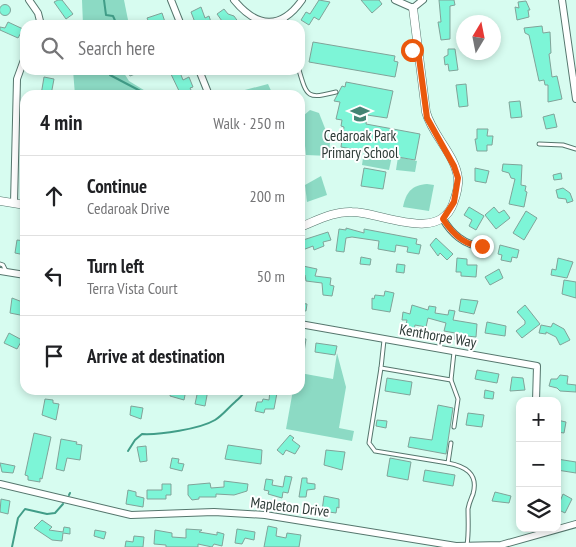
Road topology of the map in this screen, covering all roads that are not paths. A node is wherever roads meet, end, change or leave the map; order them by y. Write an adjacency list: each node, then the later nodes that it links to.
1 (29, 0): 9 (street)
2 (171, 0): 10 (street)
3 (234, 0): 11 (street)
4 (302, 0): 12 (street)
5 (395, 0): 8 (street)
6 (423, 0): 8 (street)
7 (562, 0): 22 (street)
8 (413, 8): 13 (street)
9 (40, 20)
10 (179, 20)
11 (255, 20)
12 (287, 20)
13 (418, 50): 14 (lane); 28 (street)
14 (404, 52)
15 (20, 71): 26 (street)
16 (201, 75): 18 (street)
17 (300, 75): 19 (lane)
18 (207, 90)
19 (305, 90)
20 (305, 90): 21 (lane)
21 (336, 92)
22 (576, 99)
23 (539, 144): 24 (lane)
24 (576, 149)
25 (0, 201): 26 (street)
26 (14, 203): 27 (street)
27 (20, 204)
28 (443, 219): 29 (street); 30 (street)
29 (305, 226)
30 (482, 246)
31 (0, 264): 32 (lane)
32 (3, 271): 33 (street)
33 (20, 274)
34 (305, 325): 35 (street, Kenthorpe Way)
35 (384, 340): 36 (street, Kenthorpe Way); 37 (lane)
36 (454, 352): 38 (lane); 39 (street, Kenthorpe Way)
37 (381, 368): 38 (lane); 42 (lane)
38 (451, 380): 40 (lane)
39 (536, 397)
40 (454, 427)
41 (451, 443): 42 (lane)
42 (448, 463): 45 (lane)
43 (0, 484): 45 (street, Mapleton Drive)
44 (576, 524): 45 (street, Mapleton Drive)
45 (466, 547)

